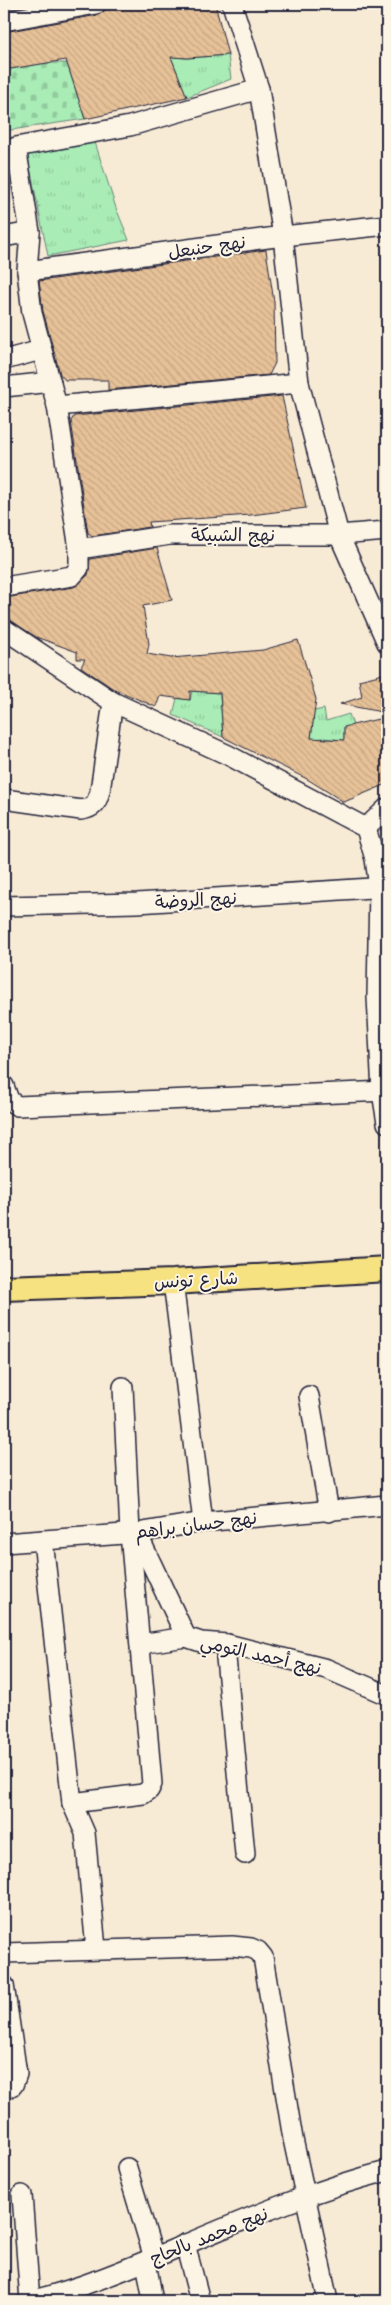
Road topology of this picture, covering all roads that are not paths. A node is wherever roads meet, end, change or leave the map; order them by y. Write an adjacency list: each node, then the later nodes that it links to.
1 (96, 4): 3 (street)
2 (232, 4): 4 (street)
3 (4, 21)
4 (259, 89): 5 (street); 8 (street)
5 (10, 148): 7 (street)
6 (387, 225): 8 (street, نهج حنبعل)
7 (30, 232): 9 (street); 10 (street)
8 (283, 236): 10 (street, نهج حنبعل); 14 (street)
9 (4, 237)
10 (27, 271): 11 (street)
11 (41, 350): 12 (street); 13 (street)
12 (4, 360)
13 (51, 382): 15 (street); 16 (street)
14 (299, 384): 16 (street); 18 (street)
15 (4, 386)
16 (57, 406): 19 (street)
17 (387, 531): 18 (street, نهج الشبيكة)
18 (339, 535): 19 (street, نهج الشبيكة); 22 (street)
19 (79, 549): 20 (street)
20 (4, 587)
21 (4, 629): 23 (street)
22 (387, 643)
23 (113, 702): 24 (street); 26 (street)
24 (4, 799)
25 (387, 808): 26 (street)
26 (366, 828): 27 (street)
27 (383, 887): 28 (street, نهج الروضة); 30 (street)
28 (4, 906)
29 (4, 1086): 30 (street)
30 (385, 1092): 31 (street)
31 (387, 1123)
32 (387, 1269): 33 (main road, شارع تونس)
33 (173, 1282): 34 (main road, شارع تونس); 39 (street)
34 (4, 1288)
35 (123, 1387): 40 (street)
36 (309, 1396): 38 (street)
37 (387, 1505): 38 (street, نهج حسان براهم)
38 (329, 1512): 39 (street, نهج حسان براهم)
39 (203, 1522): 40 (street, نهج حسان براهم)
40 (133, 1533): 41 (street, نهج حسان براهم); 43 (street, نهج أحمد التومي); 44 (street)
41 (43, 1540): 42 (street, نهج حسان براهم); 47 (street)
42 (4, 1543)
43 (186, 1638): 44 (street); 45 (street, نهج أحمد التومي)
44 (140, 1644): 47 (street)
45 (227, 1644): 46 (street, نهج أحمد التومي); 48 (street)
46 (387, 1695)
47 (72, 1802): 49 (street)
48 (246, 1854)
49 (96, 1948): 50 (street); 56 (street)
50 (4, 1953)
51 (4, 1985): 52 (street)
52 (4, 2090)
53 (127, 2168): 58 (street)
54 (387, 2172): 56 (street, نهج محمد بالحاج)
55 (22, 2195): 59 (street)
56 (305, 2197): 57 (street, نهج محمد بالحاج); 62 (street)
57 (185, 2244): 58 (street, نهج محمد بالحاج); 61 (street)
58 (150, 2260): 59 (street, نهج محمد بالحاج); 60 (street)
59 (30, 2301)
60 (152, 2301)
61 (200, 2301)
62 (328, 2301)

